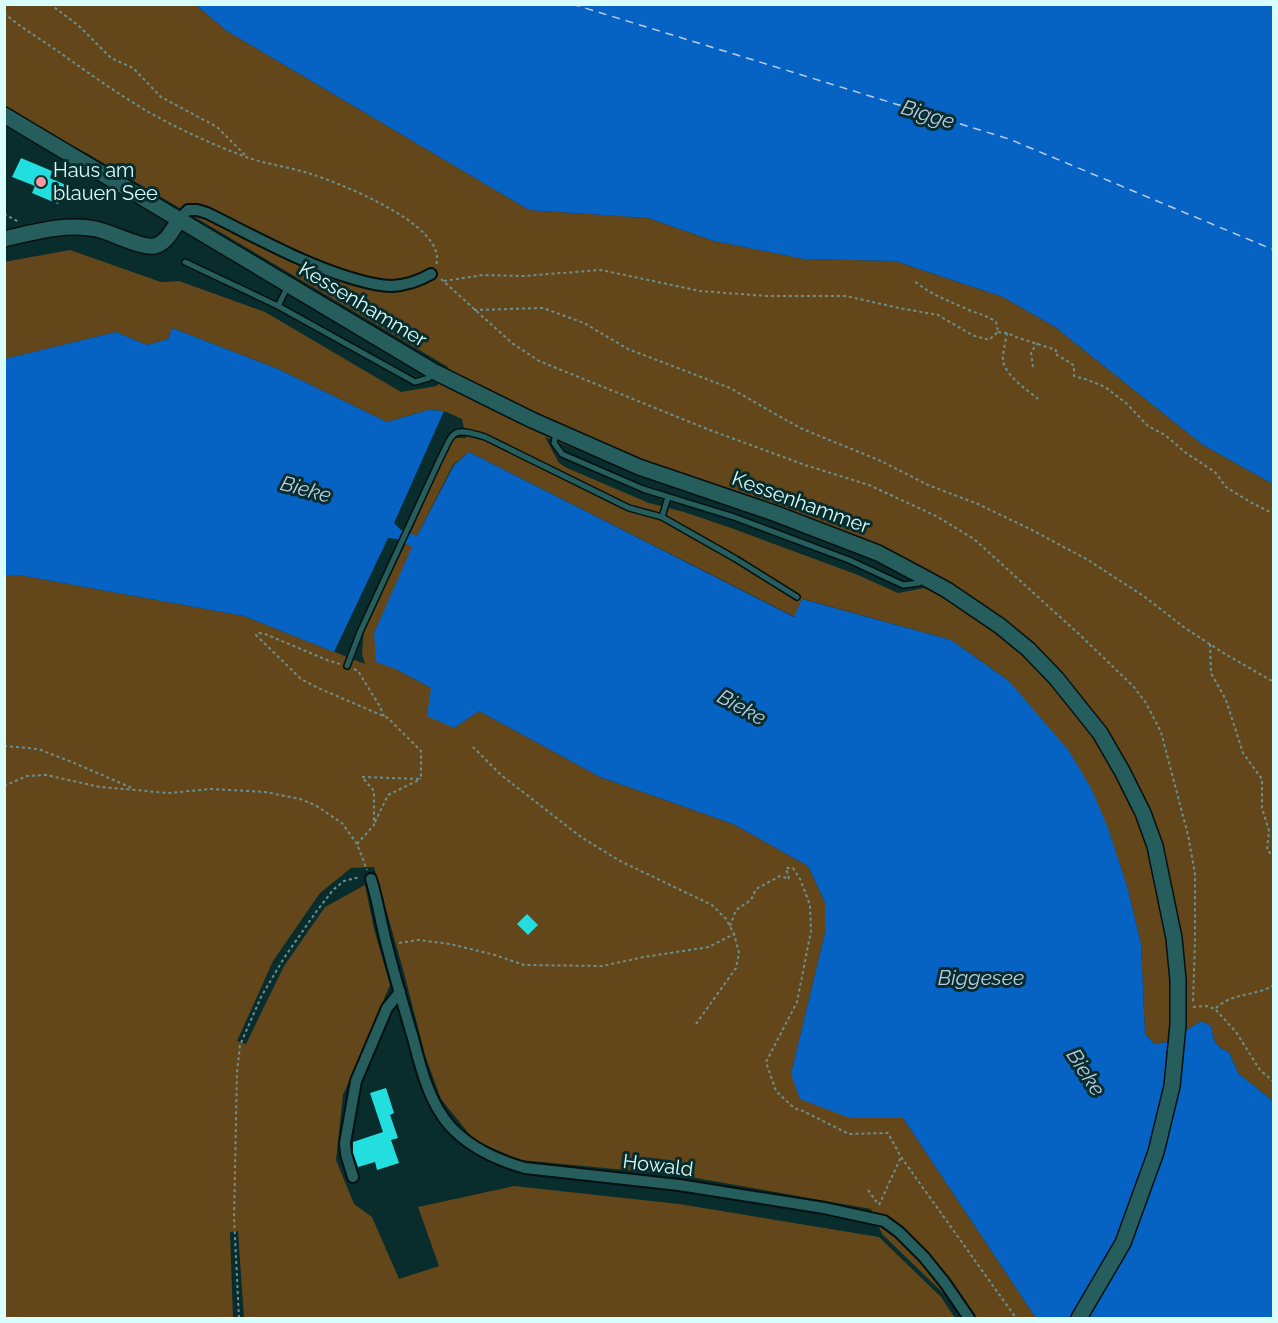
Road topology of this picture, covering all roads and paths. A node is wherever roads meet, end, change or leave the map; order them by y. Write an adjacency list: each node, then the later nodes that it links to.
1 (50, 4): 4 (path)
2 (4, 13): 4 (path)
3 (4, 115): 5 (main road, Kessenhammer)
4 (247, 157): 8 (path)
5 (179, 220): 6 (main road); 8 (street); 11 (main road, Kessenhammer)
6 (4, 239)
7 (185, 262): 12 (lane)
8 (431, 274)
9 (913, 280): 14 (path)
10 (444, 281): 14 (path)
11 (289, 285): 12 (lane); 18 (main road, Kessenhammer)
12 (278, 306): 18 (lane)
13 (474, 310): 26 (path)
14 (998, 332): 15 (path)
15 (1007, 333): 16 (path); 19 (path)
16 (1038, 344): 17 (path); 22 (path)
17 (1034, 367)
18 (433, 371): 20 (main road, Kessenhammer)
19 (1038, 399)
20 (556, 431): 21 (lane); 24 (main road, Kessenhammer)
21 (668, 496): 23 (lane); 24 (lane)
22 (1274, 514)
23 (662, 517): 25 (lane); 27 (lane)
24 (925, 578): 56 (main road, Kessenhammer)
25 (797, 597)
26 (1210, 644): 28 (path); 37 (path)
27 (347, 666): 29 (path); 29 (path)
28 (1274, 682)
29 (384, 716): 32 (path)
30 (471, 745): 39 (path)
31 (4, 746): 34 (path)
32 (421, 779): 35 (path); 35 (path)
33 (4, 786): 34 (path)
34 (135, 790): 36 (path)
35 (374, 825): 36 (path)
36 (357, 844): 38 (path)
37 (1274, 857)
38 (371, 879): 41 (street, Howald); 53 (path)
39 (730, 926): 40 (path); 48 (path)
40 (734, 934): 41 (path); 46 (path)
41 (387, 945): 43 (street, Howald)
42 (1274, 985): 45 (path)
43 (400, 992): 49 (street); 52 (street, Howald)
44 (1193, 1006): 45 (path)
45 (1215, 1009): 47 (path)
46 (696, 1024)
47 (1274, 1082)
48 (902, 1157): 51 (path); 55 (path)
49 (353, 1177)
50 (868, 1190): 51 (path)
51 (879, 1205): 52 (path)
52 (877, 1219): 54 (street, Howald)
53 (239, 1318)
54 (969, 1318)
55 (1016, 1318)
56 (1079, 1318)

